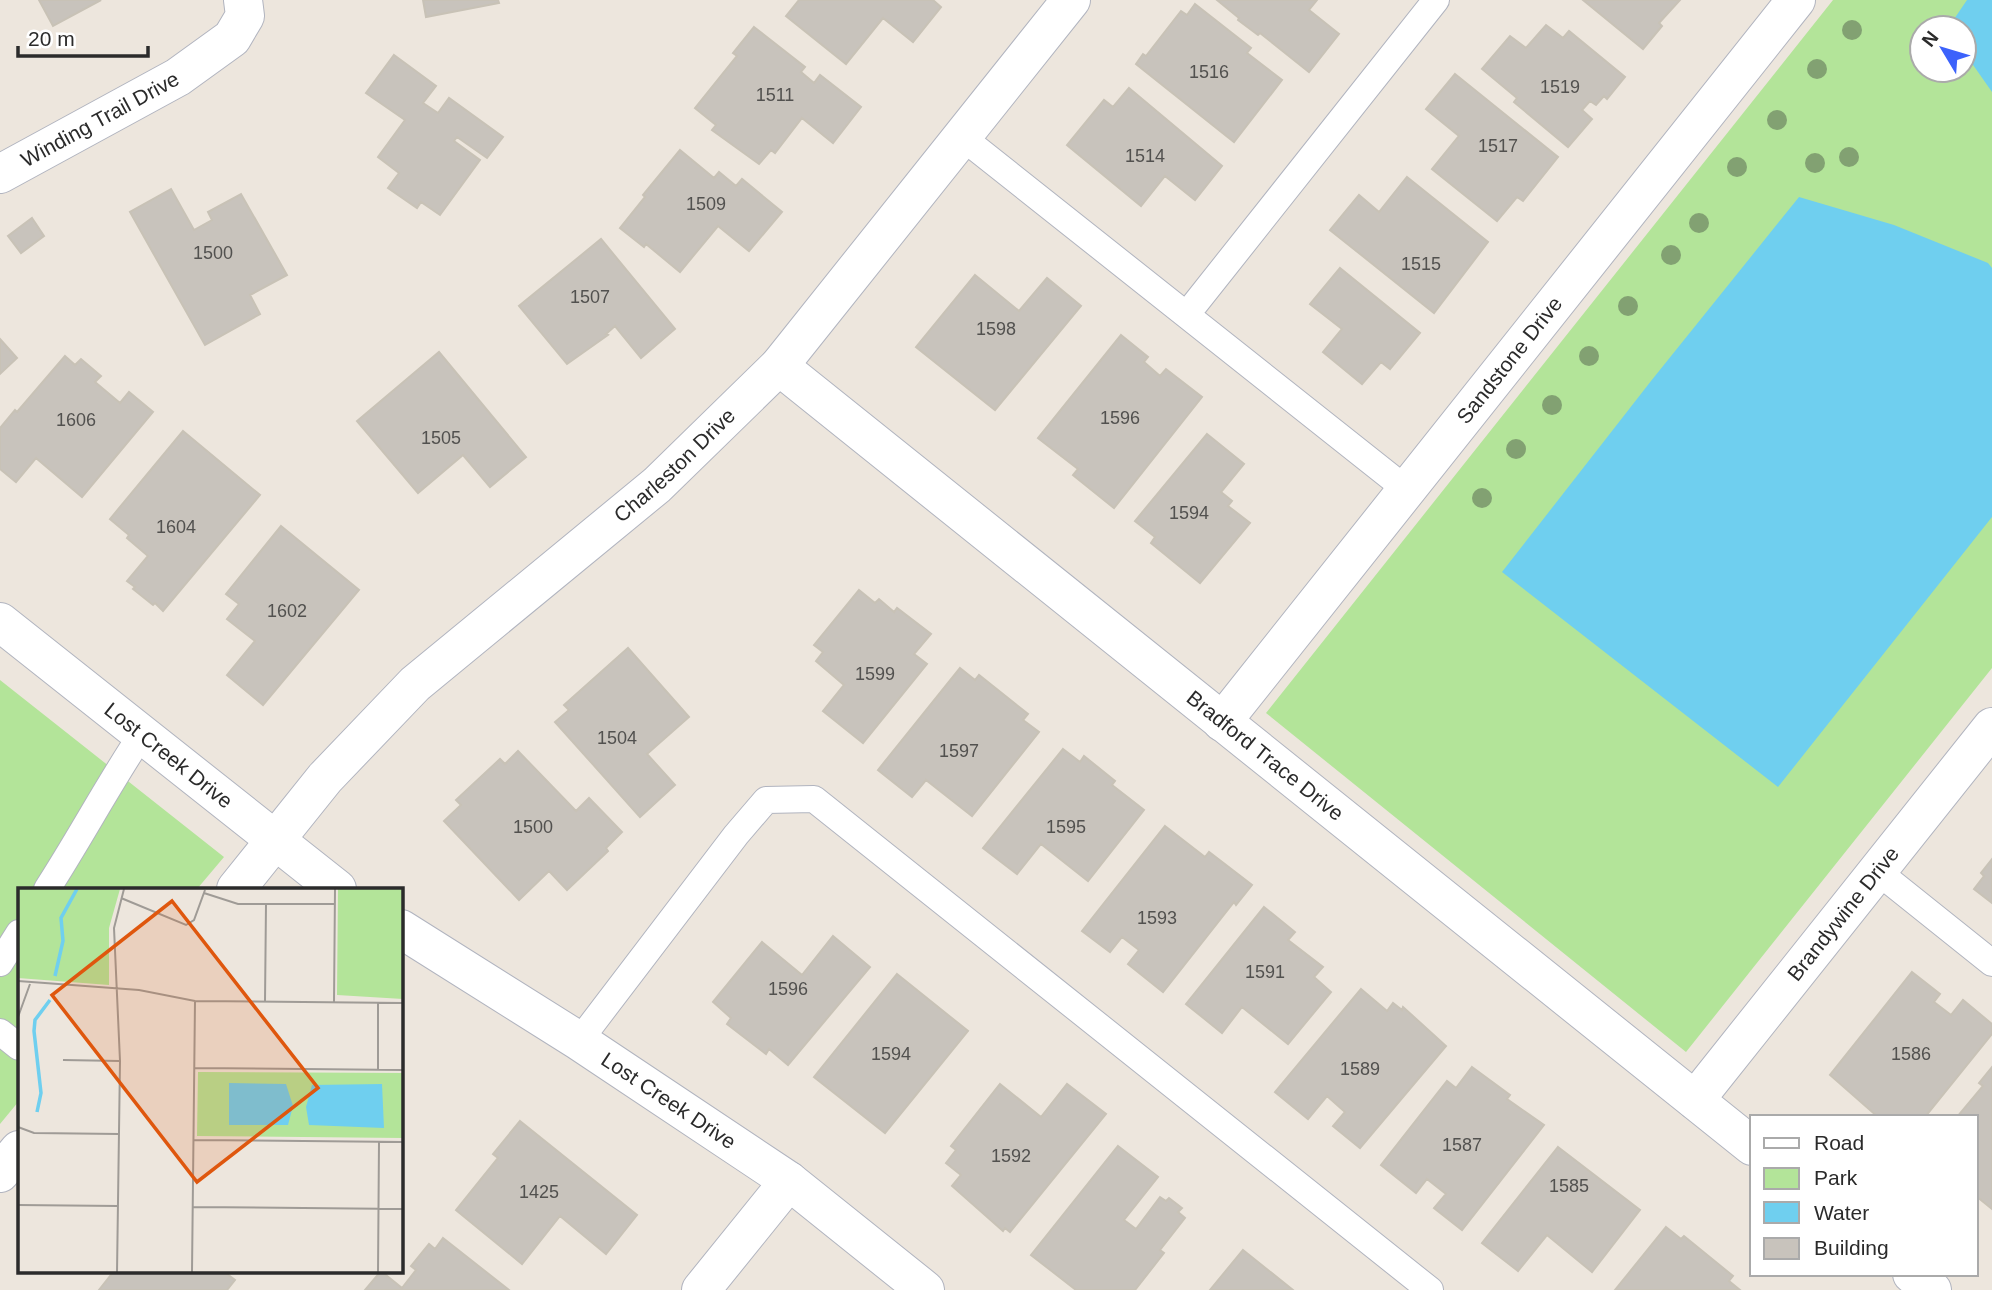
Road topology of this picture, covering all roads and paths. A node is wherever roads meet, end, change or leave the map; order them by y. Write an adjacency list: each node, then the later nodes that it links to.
1 (243, 0): 6 (street, Winding Trail Drive)
2 (1071, 0): 5 (street, Charleston Drive)
3 (1436, 0): 7 (lane)
4 (1796, 0): 9 (street, Sandstone Drive)
5 (962, 136): 7 (lane); 8 (street, Charleston Drive)
6 (4, 162)
7 (1187, 314): 9 (lane)
8 (779, 366): 11 (street, Bradford Trace Drive); 14 (street, Charleston Drive)
9 (1407, 489): 11 (street, Sandstone Drive)
10 (0, 622): 13 (street, Lost Creek Drive)
11 (1222, 722): 26 (street, Bradford Trace Drive)
12 (1992, 727): 15 (street, Brandywine Drive)
13 (142, 734): 14 (street, Lost Creek Drive); 16 (lane)
14 (277, 840): 17 (street, Charleston Drive); 18 (street, Lost Creek Drive)
15 (1877, 871): 22 (lane); 26 (street, Brandywine Drive)
16 (48, 888)
17 (237, 888)
18 (336, 888)
19 (402, 930): 24 (street, Lost Creek Drive)
20 (18, 935): 21 (lane)
21 (0, 963)
22 (1992, 963)
23 (0, 1032): 25 (lane)
24 (579, 1041): 30 (street, Lost Creek Drive); 34 (lane)
25 (18, 1046)
26 (1695, 1100): 27 (street, Bradford Trace Drive)
27 (1750, 1144)
28 (18, 1151): 29 (street)
29 (0, 1173)
30 (789, 1181): 32 (street); 33 (street, Lost Creek Drive)
31 (1914, 1276): 35 (street)
32 (701, 1290)
33 (925, 1290)
34 (1430, 1290)
35 (1932, 1290)

